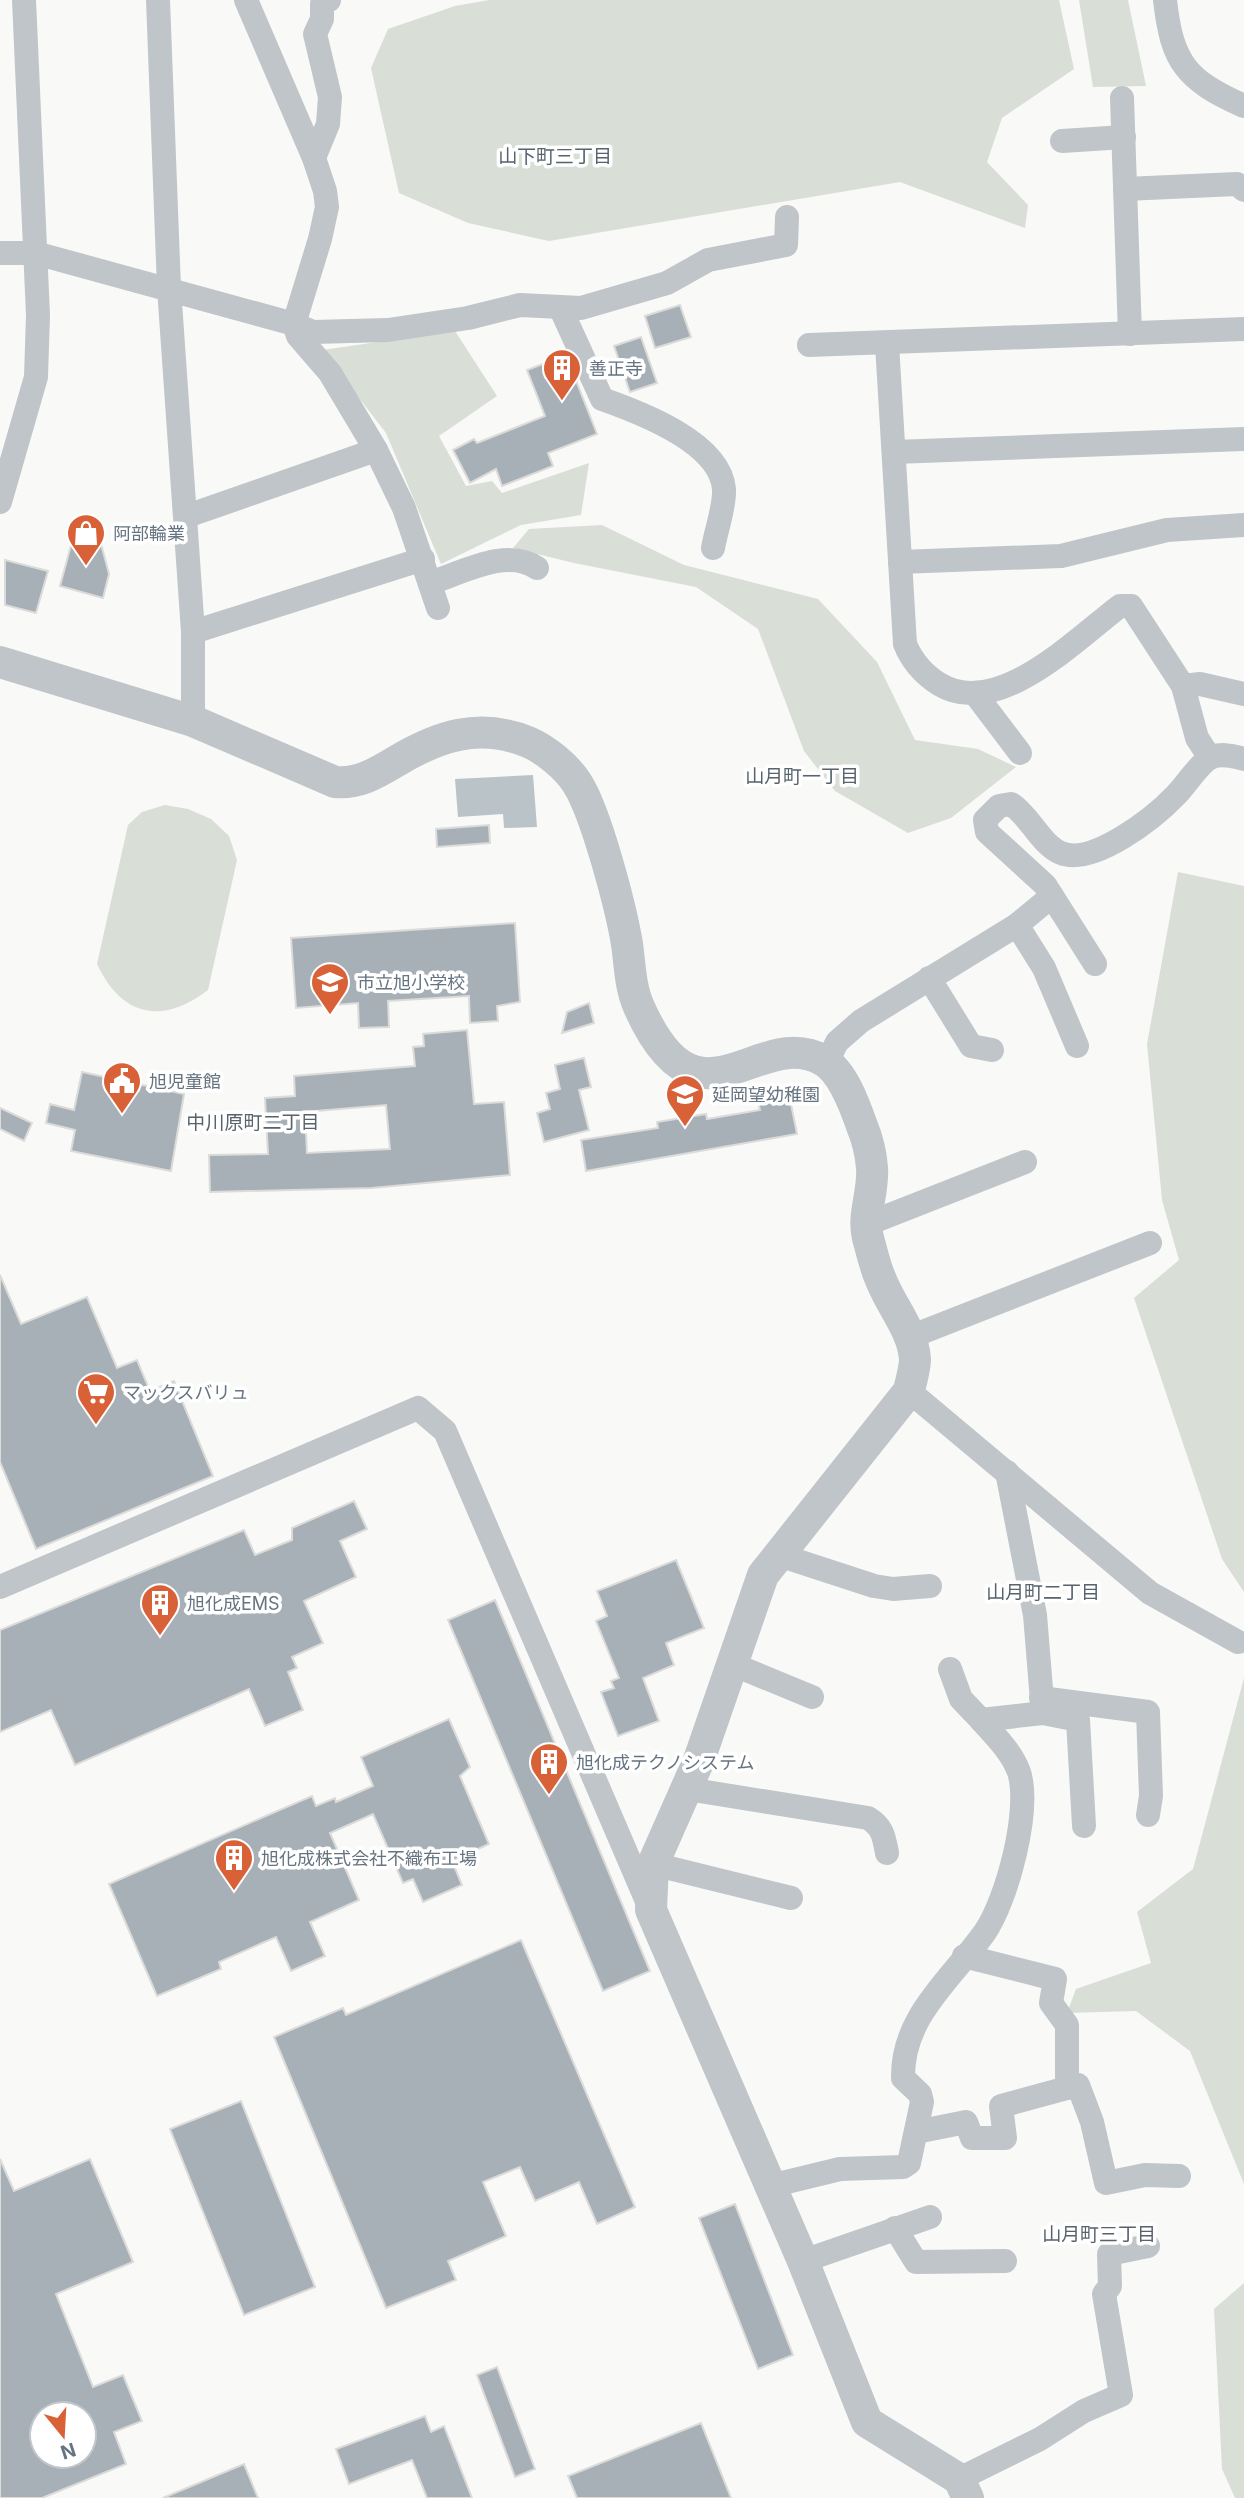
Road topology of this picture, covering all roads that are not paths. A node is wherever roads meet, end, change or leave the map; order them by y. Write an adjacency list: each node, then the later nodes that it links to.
1 (24, 0): 15 (street)
2 (158, 0): 16 (street)
3 (246, 0): 10 (street)
4 (329, 0): 10 (street)
5 (1165, 0): 7 (street)
6 (1122, 98): 8 (street)
7 (1244, 106)
8 (1124, 137): 9 (street); 11 (street)
9 (1062, 141)
10 (314, 158): 18 (street)
11 (1125, 189): 12 (street); 20 (street)
12 (1244, 190)
13 (786, 217): 17 (street)
14 (0, 253): 15 (street)
15 (35, 253): 16 (street); 27 (street)
16 (169, 288): 18 (street); 28 (street)
17 (560, 307): 18 (street); 26 (street)
18 (294, 324): 24 (street)
19 (1244, 329): 20 (street)
20 (1130, 334): 21 (street)
21 (887, 344): 22 (street); 25 (street)
22 (809, 345)
23 (1244, 439): 25 (street)
24 (376, 450): 28 (street); 32 (street)
25 (894, 452): 33 (street)
26 (723, 494): 29 (street); 31 (street)
27 (0, 502)
28 (187, 516): 37 (street)
29 (702, 519)
30 (1244, 526): 33 (street)
31 (713, 548)
32 (423, 559): 35 (street); 37 (street)
33 (900, 562): 41 (street)
34 (537, 568): 35 (street)
35 (430, 583): 36 (street)
36 (438, 608)
37 (193, 632): 42 (street)
38 (0, 662): 42 (street)
39 (1183, 686): 40 (street); 41 (street); 44 (street)
40 (1244, 694)
41 (976, 695): 43 (street)
42 (192, 722): 52 (street)
43 (1020, 753)
44 (1210, 758): 45 (street); 46 (street)
45 (1244, 759)
46 (1052, 896): 47 (street); 48 (street)
47 (1017, 925): 49 (street); 50 (street)
48 (1095, 964)
49 (929, 978): 51 (street); 52 (street)
50 (1077, 1046)
51 (992, 1050)
52 (827, 1062): 54 (street)
53 (1025, 1162): 54 (street)
54 (867, 1224): 56 (street)
55 (1150, 1242): 56 (street)
56 (910, 1338): 57 (street)
57 (909, 1391): 58 (street); 59 (street)
58 (1007, 1472): 62 (street); 66 (street)
59 (779, 1555): 60 (street); 63 (street)
60 (930, 1586)
61 (0, 1587): 74 (street)
62 (1238, 1642)
63 (732, 1664): 65 (street); 68 (street)
64 (950, 1669): 67 (street)
65 (812, 1697)
66 (1042, 1706): 67 (street); 69 (street); 70 (street)
67 (981, 1720): 75 (street)
68 (687, 1789): 71 (street); 72 (street)
69 (1148, 1815)
70 (1084, 1826)
71 (887, 1853)
72 (653, 1864): 73 (street); 74 (street)
73 (791, 1898)
74 (651, 1910): 79 (street)
75 (964, 1956): 76 (street); 77 (street)
76 (1067, 2088): 77 (street); 78 (street)
77 (916, 2132): 79 (street)
78 (1179, 2176)
79 (771, 2186): 83 (street)
80 (930, 2217): 81 (street)
81 (895, 2228): 83 (street); 84 (street)
82 (1148, 2246): 85 (street)
83 (803, 2261): 85 (street)
84 (1005, 2261)
85 (963, 2488)

